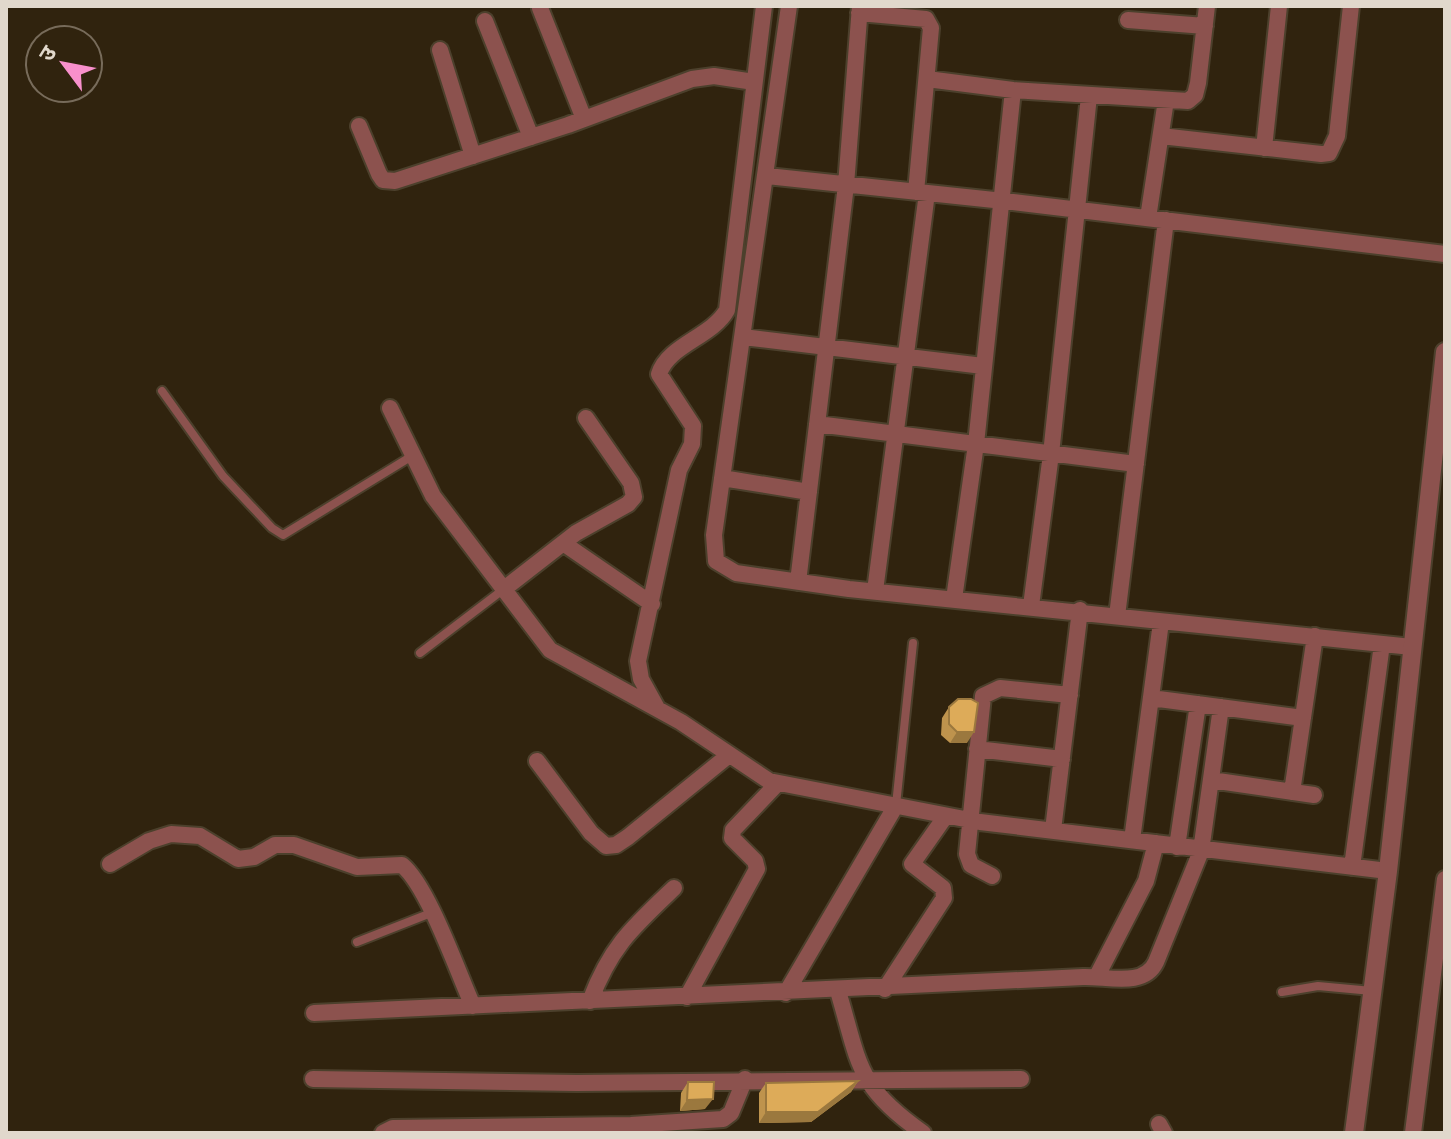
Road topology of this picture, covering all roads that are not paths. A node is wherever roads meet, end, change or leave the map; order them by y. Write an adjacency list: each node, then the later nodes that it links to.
1 (764, 6): 13 (street)
2 (789, 6): 25 (street)
3 (1207, 6): 10 (street)
4 (1279, 6): 22 (street)
5 (1351, 6): 21 (street)
6 (540, 8): 17 (street)
7 (860, 9): 12 (street); 26 (street)
8 (1128, 20): 10 (street)
9 (485, 21): 20 (street)
10 (1205, 26): 16 (street)
11 (440, 50): 23 (street)
12 (927, 79): 14 (street); 27 (street)
13 (754, 82): 17 (street); 55 (street)
14 (1013, 90): 15 (street); 28 (street)
15 (1089, 96): 16 (street); 29 (street)
16 (1166, 100): 19 (street)
17 (584, 119): 20 (street)
18 (359, 126): 23 (street)
19 (1161, 136): 22 (street); 30 (street)
20 (531, 137): 23 (street)
21 (1333, 146): 22 (street); 24 (street)
22 (1264, 148)
23 (473, 156)
24 (1333, 164)
25 (767, 176): 26 (street); 33 (street)
26 (846, 185): 27 (street); 34 (street)
27 (922, 193): 28 (street); 36 (street)
28 (999, 200): 29 (street); 37 (street)
29 (1077, 209): 30 (street); 45 (street)
30 (1148, 218): 31 (street)
31 (1166, 220): 32 (street); 47 (street)
32 (1445, 254)
33 (743, 337): 34 (street); 48 (street)
34 (826, 349): 36 (street); 42 (street)
35 (1445, 352): 41 (street)
36 (907, 359): 37 (street); 43 (street)
37 (983, 366): 44 (street)
38 (162, 391): 46 (lane)
39 (390, 408): 46 (street)
40 (586, 418): 50 (street)
41 (1440, 423): 63 (street)
42 (817, 424): 43 (street); 49 (street)
43 (898, 434): 44 (street); 53 (street)
44 (976, 444): 45 (street); 54 (street)
45 (1051, 454): 47 (street); 56 (street)
46 (412, 456): 52 (street)
47 (1136, 464): 58 (street)
48 (722, 478): 49 (street); 51 (street)
49 (809, 492): 51 (street)
50 (563, 543): 52 (street); 55 (street)
51 (798, 582): 53 (street)
52 (504, 589): 64 (lane); 69 (street)
53 (875, 591): 54 (street)
54 (954, 599): 56 (street)
55 (652, 604): 69 (street)
56 (1031, 606): 57 (street)
57 (1080, 610): 58 (street); 65 (street)
58 (1117, 616): 59 (street)
59 (1161, 622): 60 (street); 66 (street)
60 (1315, 636): 62 (street); 70 (street)
61 (913, 643): 79 (lane)
62 (1382, 644): 63 (street); 88 (street)
63 (1412, 647): 89 (street)
64 (420, 653)
65 (1070, 695): 71 (street); 73 (street)
66 (1151, 698): 67 (street); 83 (street)
67 (1198, 704): 68 (street); 85 (street)
68 (1221, 707): 70 (street); 75 (street)
69 (658, 710): 72 (street)
70 (1303, 718): 77 (street)
71 (977, 749): 73 (street); 81 (street)
72 (729, 755): 74 (street); 76 (street)
73 (1062, 759): 82 (street)
74 (537, 761)
75 (1211, 780): 77 (street); 86 (street)
76 (777, 784): 79 (street); 102 (street)
77 (1292, 792): 78 (street)
78 (1314, 795)
79 (895, 807): 80 (street); 101 (street)
80 (945, 817): 81 (street); 97 (street)
81 (971, 821): 82 (street); 90 (street)
82 (1053, 830): 83 (street)
83 (1132, 840): 84 (street)
84 (1156, 843): 85 (street); 96 (street)
85 (1177, 847): 86 (street)
86 (1201, 851): 88 (street); 96 (street)
87 (110, 864): 93 (street)
88 (1352, 867): 89 (street)
89 (1388, 871): 99 (street)
90 (992, 876)
91 (1445, 879): 94 (street)
92 (674, 888): 103 (street)
93 (431, 913): 95 (lane); 104 (street)
94 (1443, 914): 114 (street)
95 (357, 942)
96 (1097, 976): 97 (street)
97 (885, 989): 98 (street)
98 (838, 991): 101 (street); 106 (street)
99 (1372, 991): 100 (lane); 113 (street)
100 (1282, 992)
101 (786, 993): 102 (street)
102 (687, 997): 103 (street)
103 (590, 1001): 104 (street)
104 (473, 1006): 105 (street)
105 (314, 1013)
106 (863, 1078): 108 (street); 109 (street); 112 (street)
107 (313, 1079): 108 (street)
108 (745, 1079): 110 (street)
109 (1021, 1079)
110 (424, 1131): 111 (street)
111 (383, 1133)
112 (923, 1133)
113 (1354, 1133)
114 (1413, 1133)

